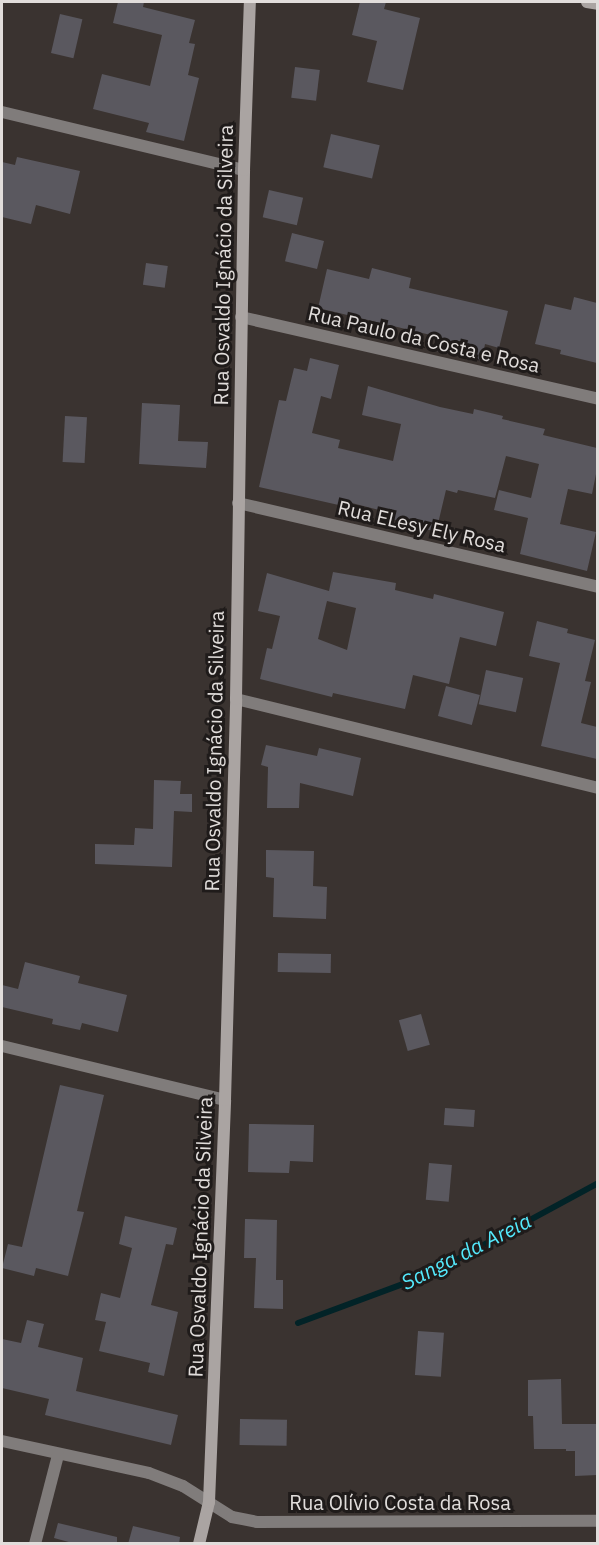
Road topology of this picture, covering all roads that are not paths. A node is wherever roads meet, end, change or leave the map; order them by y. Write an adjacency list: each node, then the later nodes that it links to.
1 (250, 2): 5 (street, Rua Osvaldo Ignácio da Silveira)
2 (587, 2): 3 (street)
3 (597, 4)
4 (2, 112): 5 (street)
5 (244, 170): 6 (street, Rua Osvaldo Ignácio da Silveira)
6 (241, 317): 7 (street, Rua Paulo da Costa e Rosa); 8 (street, Rua Osvaldo Ignácio da Silveira)
7 (597, 399)
8 (238, 503): 9 (street, Rua ELesy Ely Rosa); 10 (street, Rua Osvaldo Ignácio da Silveira)
9 (597, 587)
10 (236, 699): 11 (street); 13 (street, Rua Osvaldo Ignácio da Silveira)
11 (597, 788)
12 (2, 1046): 13 (street)
13 (225, 1100): 16 (street, Rua Osvaldo Ignácio da Silveira)
14 (2, 1440): 15 (street, Rua Olívio Costa da Rosa)
15 (58, 1455): 16 (street, Rua Olívio Costa da Rosa); 18 (street)
16 (209, 1502): 17 (street, Rua Olívio Costa da Rosa); 19 (street, Rua Osvaldo Ignácio da Silveira)
17 (597, 1521)
18 (35, 1544)
19 (198, 1544)

